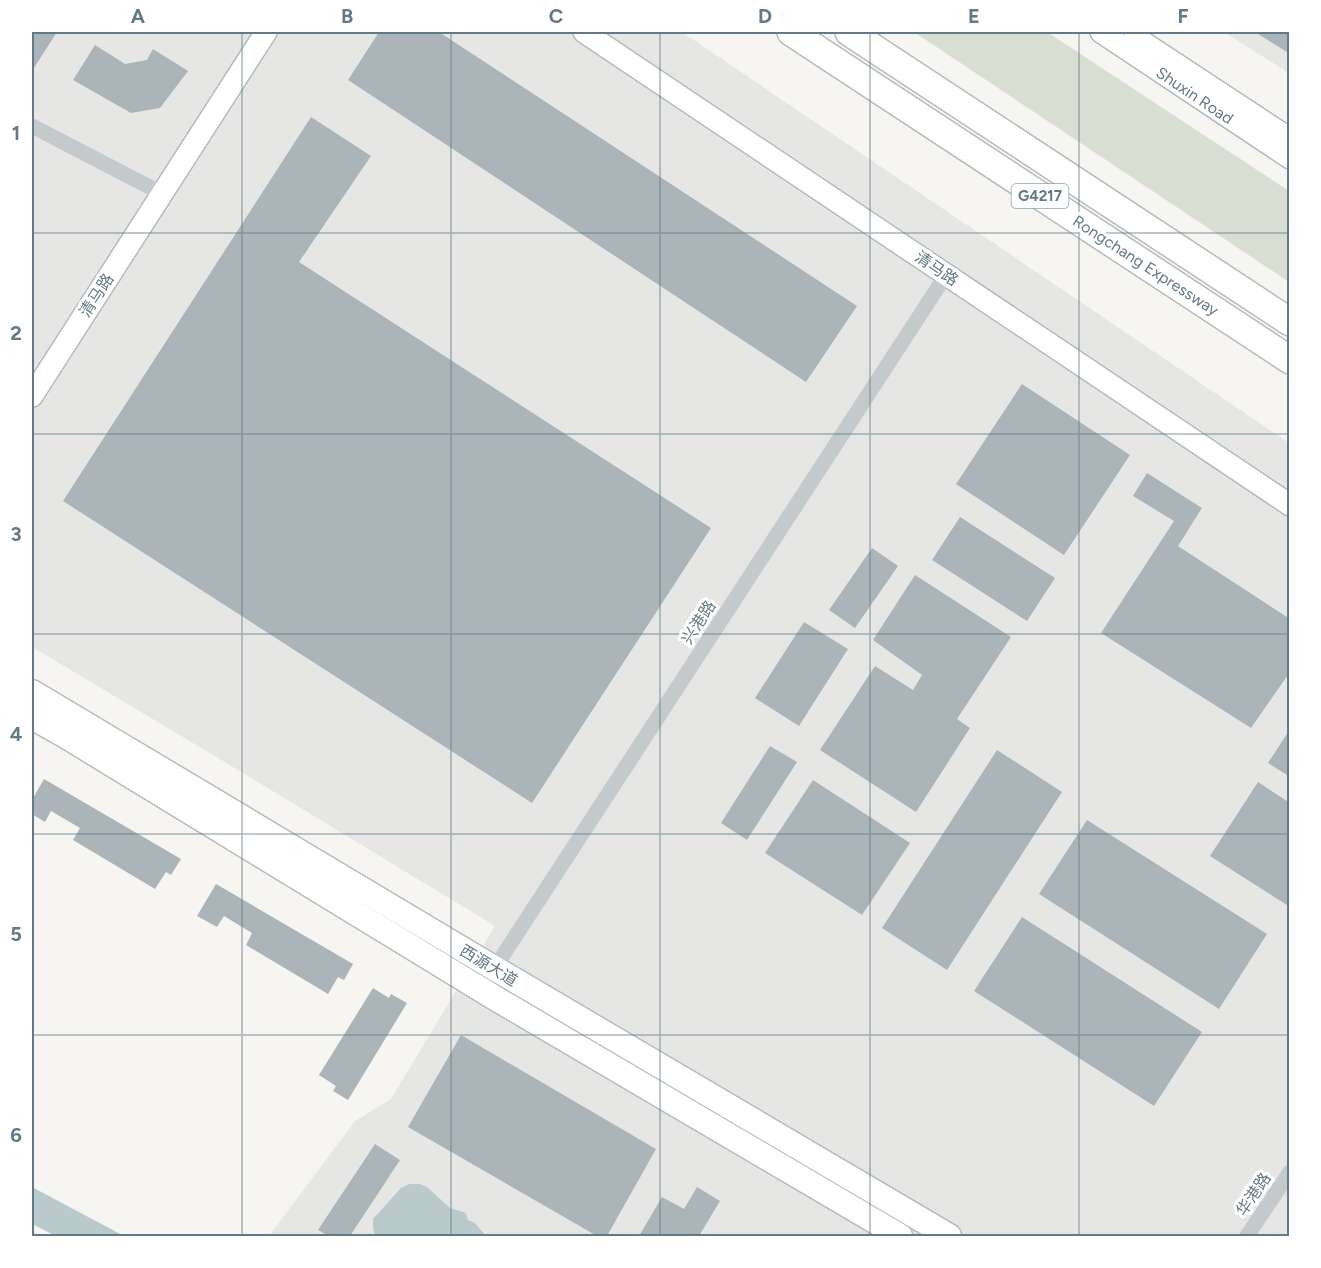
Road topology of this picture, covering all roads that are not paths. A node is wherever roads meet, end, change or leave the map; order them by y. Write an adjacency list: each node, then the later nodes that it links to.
1 (266, 32): 10 (street, 清马路)
2 (584, 32): 11 (street, 清马路)
3 (792, 32): 13 (highway, Rongchang Expressway / G4217)
4 (849, 32): 12 (highway, Rongchang Expressway / G4217)
5 (1101, 32): 9 (street, Shuxin Road)
6 (1127, 32): 8 (street, Shuxin Road)
7 (32, 126): 10 (street)
8 (1290, 139)
9 (1290, 158)
10 (161, 194): 14 (street, 清马路)
11 (946, 275): 15 (street, 清马路); 18 (street, 兴港路)
12 (1290, 322)
13 (1290, 360)
14 (32, 396)
15 (1290, 505)
16 (32, 692): 18 (main road, 西源大道)
17 (32, 717): 19 (main road, 西源大道)
18 (494, 968): 19 (street, 兴港路); 22 (main road, 西源大道)
19 (481, 989): 21 (main road, 西源大道)
20 (1290, 1172): 23 (street, 华港路)
21 (900, 1236)
22 (949, 1236)
23 (1246, 1236)

